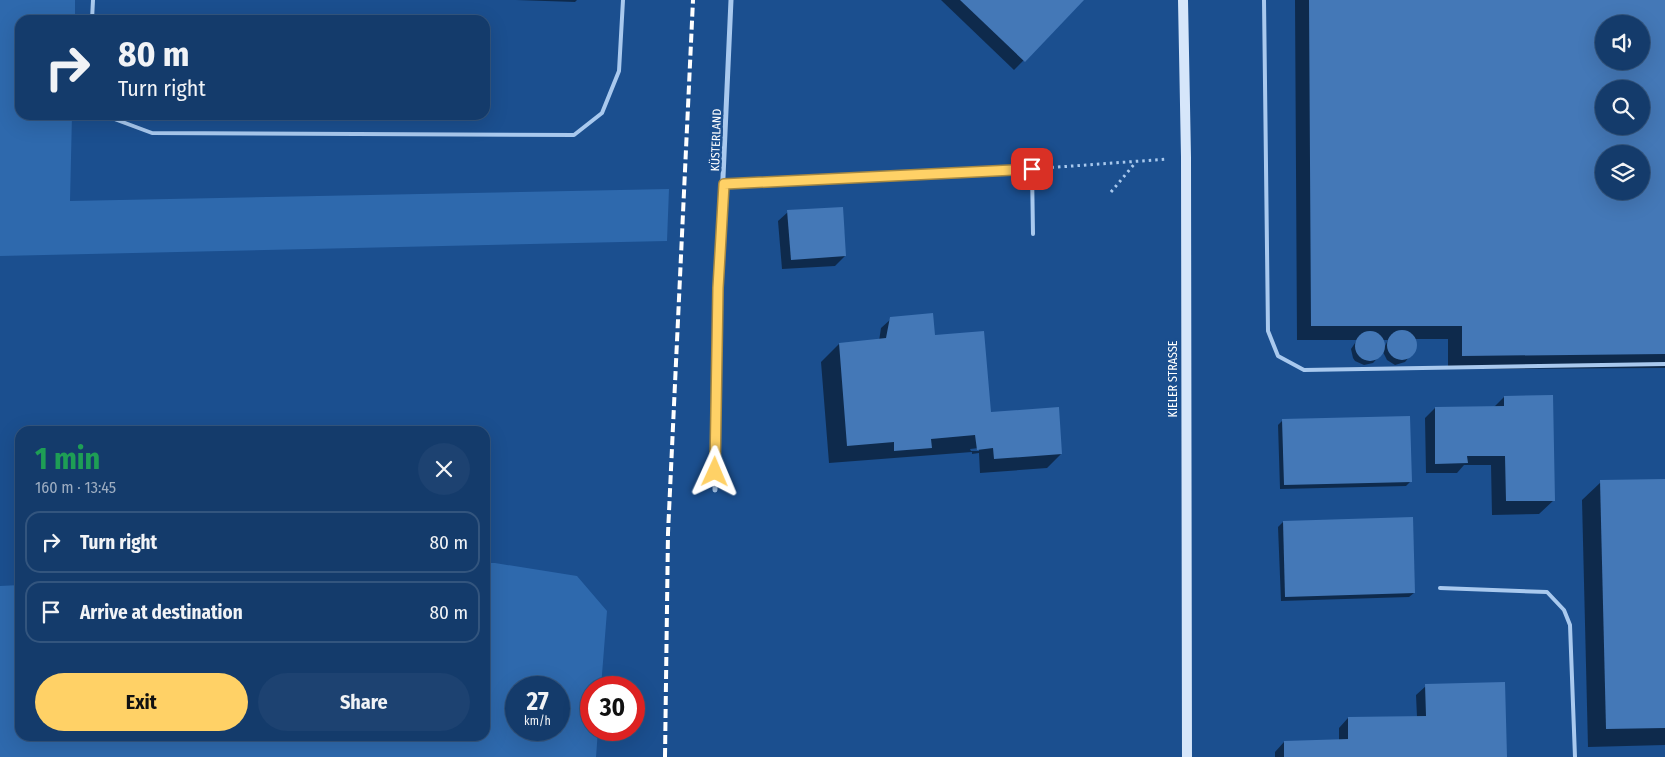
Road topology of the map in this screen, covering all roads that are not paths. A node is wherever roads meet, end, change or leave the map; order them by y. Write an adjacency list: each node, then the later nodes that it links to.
1 (93, 0): 6 (lane)
2 (622, 0): 7 (lane)
3 (732, 0): 8 (street, KÜSTERLAND)
4 (1183, 0): 13 (main road, KIELER STRASSE)
5 (1264, 0): 10 (lane)
6 (92, 15)
7 (118, 120)
8 (724, 184): 9 (lane); 11 (street, KÜSTERLAND)
9 (1033, 234)
10 (1665, 364)
11 (715, 490)
12 (1440, 588): 14 (lane)
13 (1187, 757)
14 (1575, 757)

